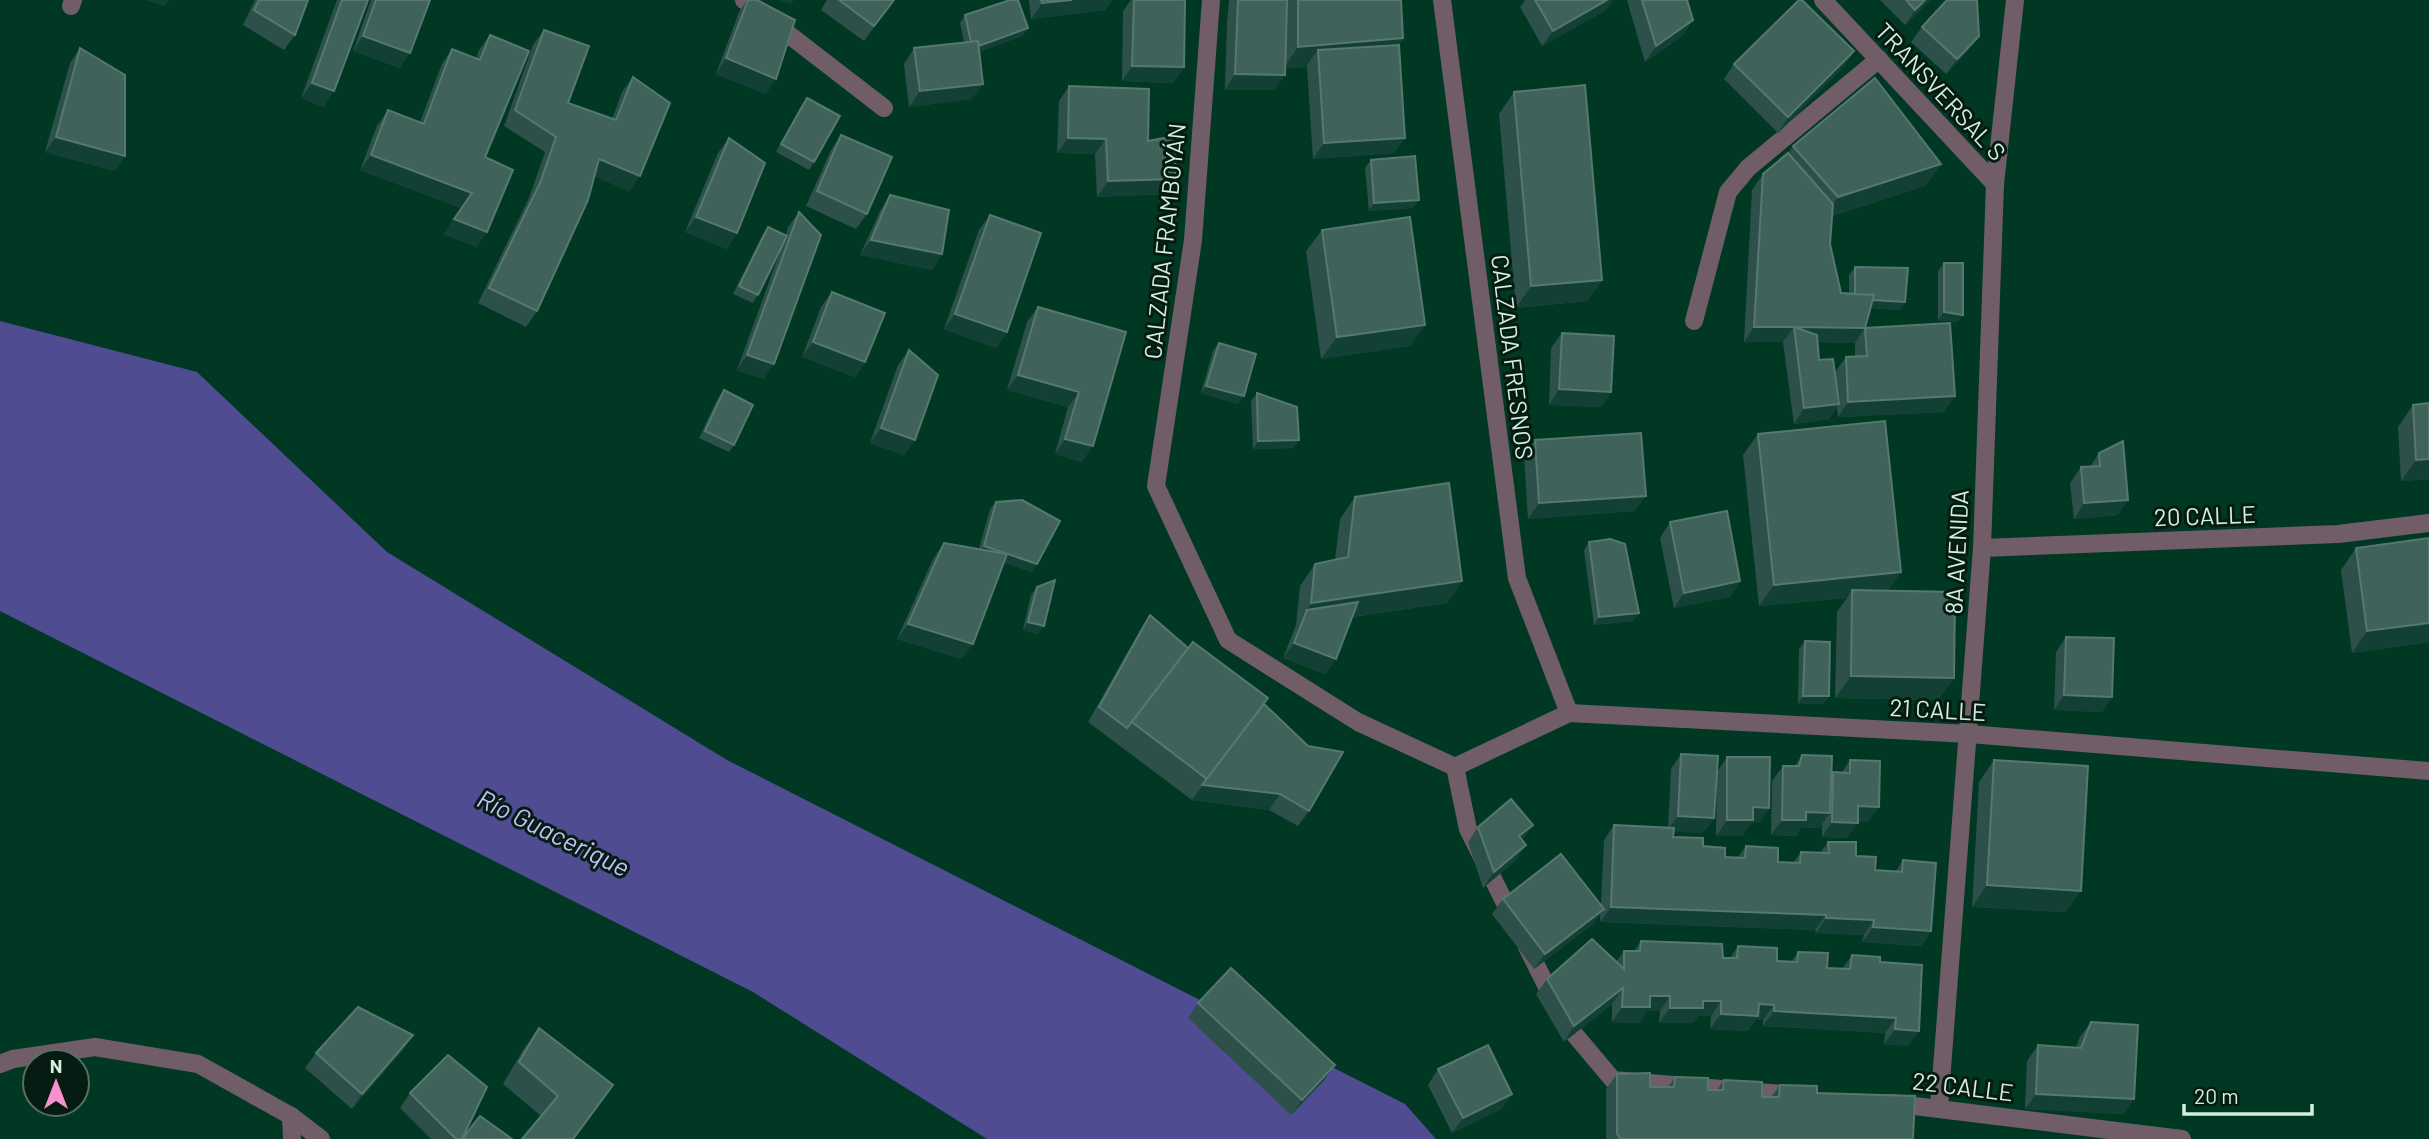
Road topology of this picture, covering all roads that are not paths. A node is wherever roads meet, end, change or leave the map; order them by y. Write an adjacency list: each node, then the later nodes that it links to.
1 (744, 0): 7 (street)
2 (1211, 0): 14 (street, CALZADA FRAMBOYÁN)
3 (1442, 0): 12 (street, CALZADA FRESNOS)
4 (1823, 0): 6 (street, TRANSVERSAL S)
5 (2015, 0): 8 (street, 8A AVENIDA)
6 (1879, 60): 8 (street, TRANSVERSAL S); 9 (street)
7 (884, 108)
8 (1995, 184): 11 (street, 8A AVENIDA)
9 (1694, 321)
10 (2429, 523): 11 (street, 20 CALLE)
11 (1982, 548): 13 (street, 8A AVENIDA)
12 (1569, 713): 13 (street, 21 CALLE); 14 (street, 21 CALLE)
13 (1969, 734): 15 (street, 21 CALLE); 19 (street, 8A AVENIDA)
14 (1455, 767): 17 (street)
15 (2429, 771)
16 (0, 1064): 20 (street)
17 (1817, 1097)
18 (1871, 1101): 19 (street, 22 CALLE)
19 (1939, 1107): 23 (street, 22 CALLE)
20 (291, 1116): 21 (street); 22 (street)
21 (292, 1139)
22 (321, 1139)
23 (2182, 1139)

